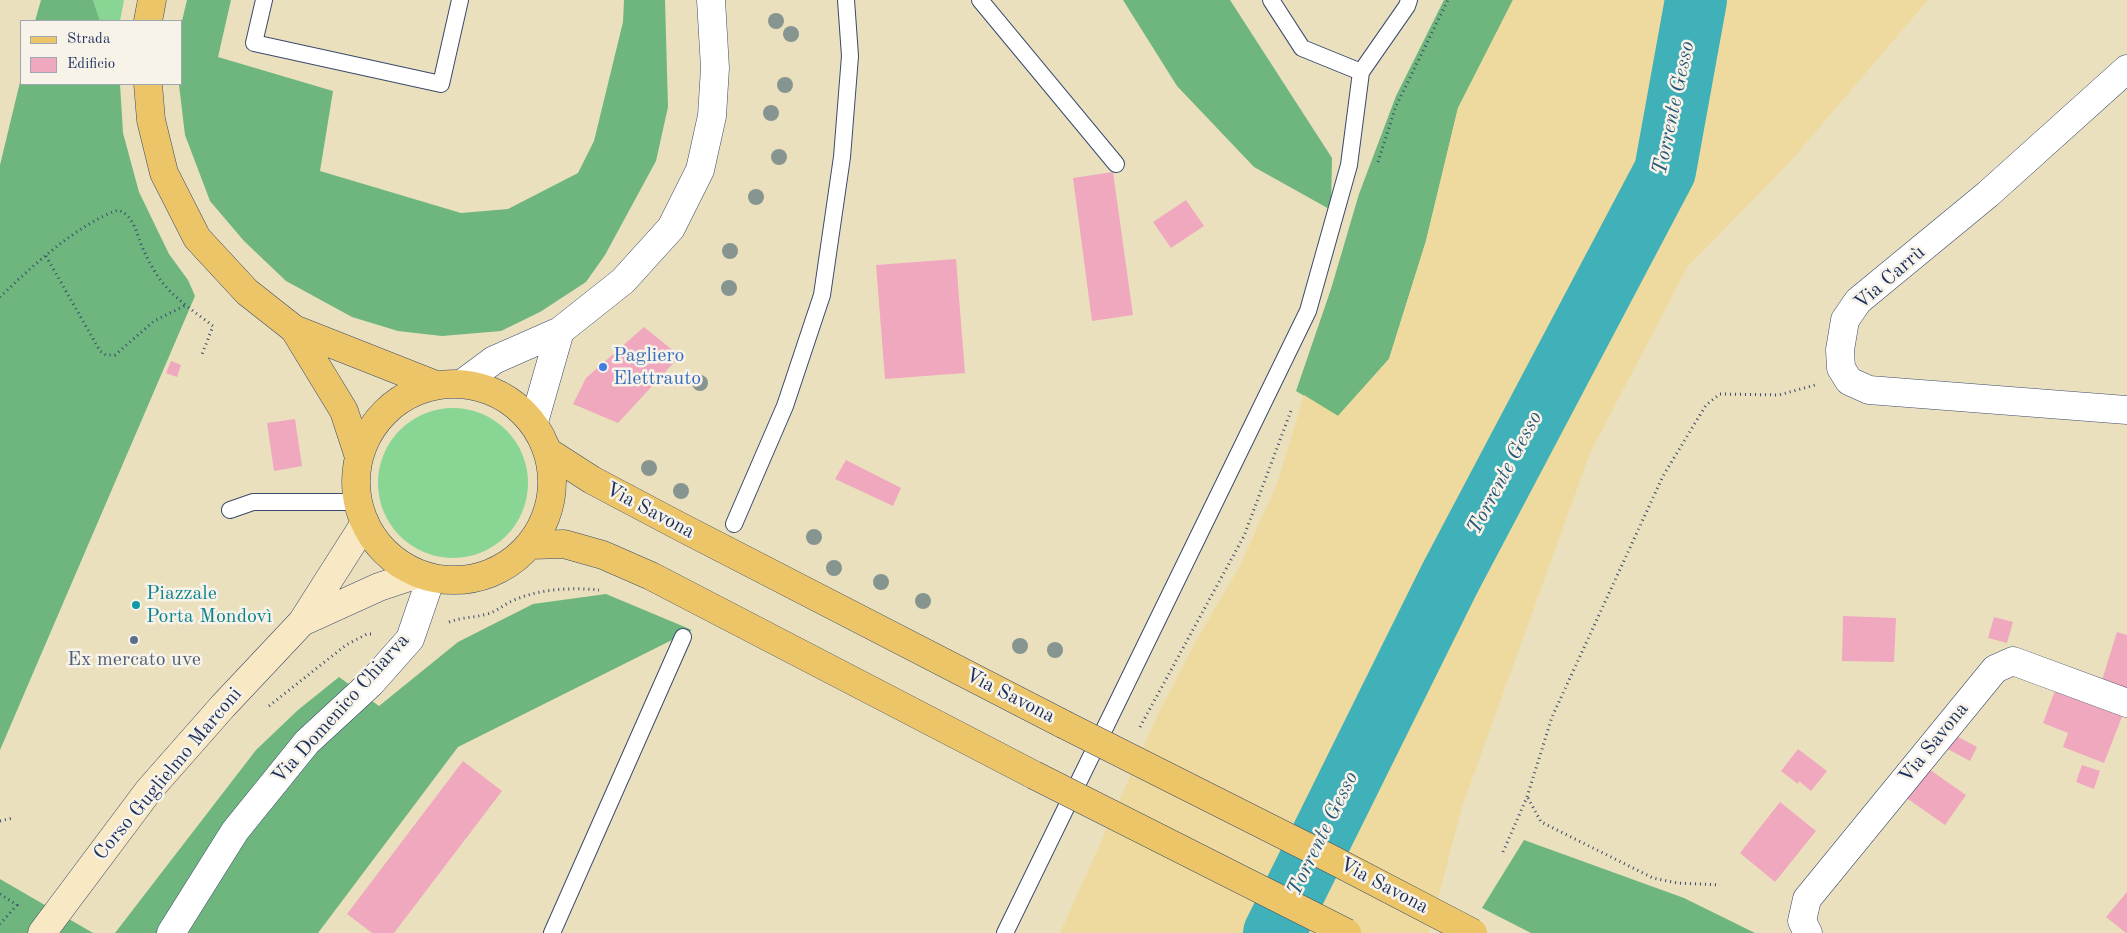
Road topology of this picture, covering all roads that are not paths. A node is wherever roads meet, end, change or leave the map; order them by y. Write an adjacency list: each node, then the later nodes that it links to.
1 (152, 0): 9 (main road)
2 (264, 0): 3 (lane)
3 (460, 0)
4 (711, 0): 15 (street)
5 (846, 0): 24 (lane)
6 (980, 0): 13 (lane)
7 (1271, 0): 11 (lane)
8 (1409, 0): 11 (lane)
9 (148, 20)
10 (2127, 69): 18 (street, Via Carrù)
11 (1361, 72): 33 (lane)
12 (148, 85): 14 (main road)
13 (1116, 164)
14 (294, 329): 17 (main road); 21 (main road)
15 (560, 332): 16 (street); 19 (street)
16 (463, 383): 17 (main road); 19 (main road)
17 (436, 384): 21 (main road)
18 (2127, 410)
19 (534, 422): 20 (main road)
20 (550, 453): 25 (main road); 35 (main road, Via Savona, bridge)
21 (359, 457): 23 (main road)
22 (230, 510): 23 (lane)
23 (361, 512): 26 (main road); 27 (street, Corso Guglielmo Marconi)
24 (734, 524)
25 (531, 545): 26 (main road); 34 (main road, bridge)
26 (424, 576): 27 (street, Corso Guglielmo Marconi); 31 (street, Via Domenico Chiarva)
27 (302, 622): 30 (street, Corso Guglielmo Marconi)
28 (683, 636): 32 (lane)
29 (2127, 702): 36 (street, Via Savona)
30 (42, 933)
31 (170, 933)
32 (552, 933)
33 (1005, 933)
34 (1347, 933)
35 (1473, 933)
36 (1808, 933)

